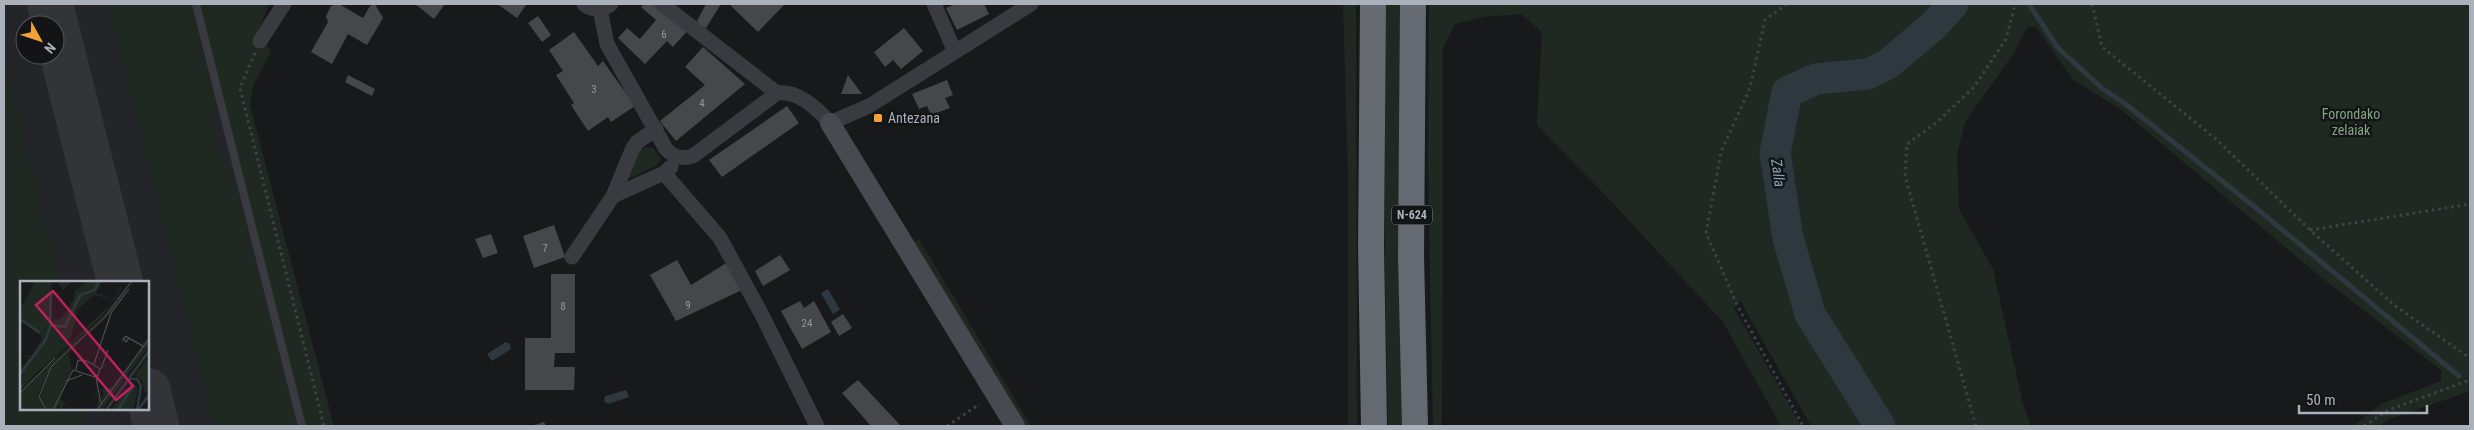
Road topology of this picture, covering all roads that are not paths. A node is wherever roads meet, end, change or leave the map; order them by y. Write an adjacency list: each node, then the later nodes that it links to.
1 (196, 4): 19 (lane)
2 (284, 4): 10 (street)
3 (584, 4): 9 (street)
4 (662, 4): 12 (street)
5 (934, 4): 11 (street)
6 (1031, 4): 11 (street)
7 (1373, 4): 22 (highway, N-624)
8 (1413, 4): 23 (highway, N-624)
9 (606, 7): 14 (street)
10 (260, 41)
11 (955, 52): 13 (street)
12 (777, 93): 13 (street); 15 (street)
13 (830, 123): 21 (street)
14 (656, 129): 15 (street); 17 (street)
15 (679, 158): 16 (street)
16 (664, 173): 17 (street); 20 (street)
17 (612, 196): 18 (street)
18 (572, 257)
19 (302, 426)
20 (817, 426)
21 (1015, 426)
22 (1374, 426)
23 (1415, 426)

